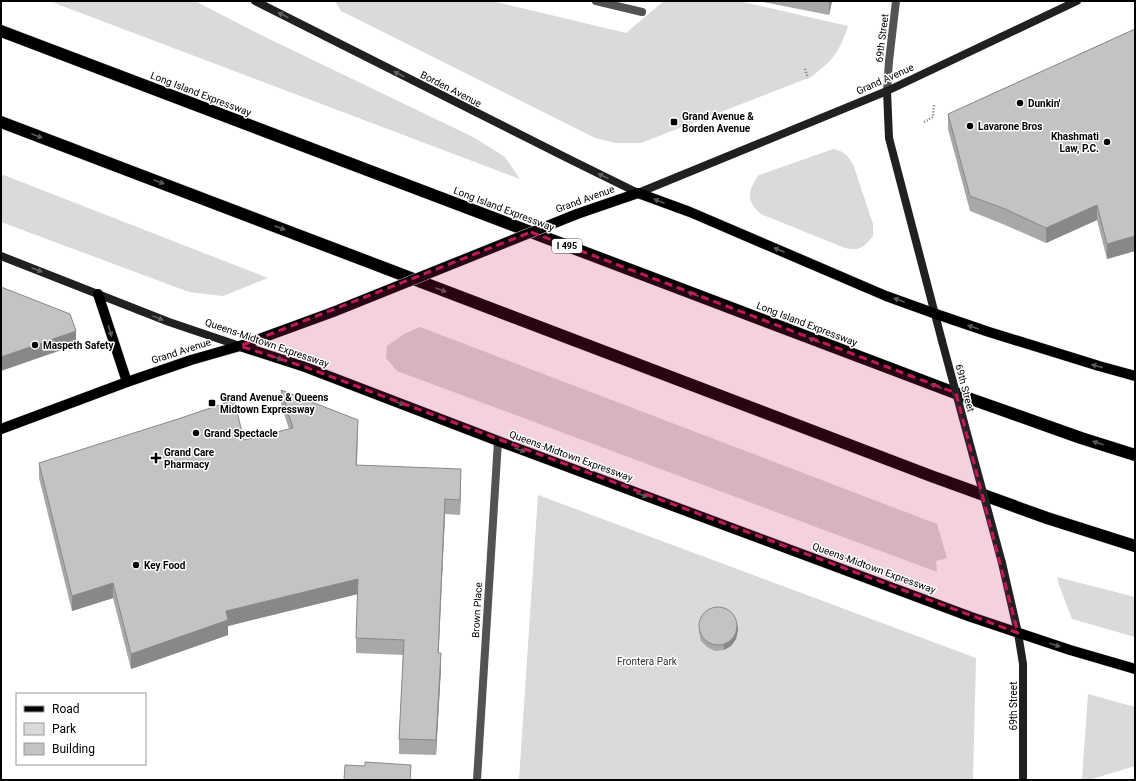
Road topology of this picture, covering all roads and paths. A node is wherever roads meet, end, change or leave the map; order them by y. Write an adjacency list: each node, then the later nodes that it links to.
1 (255, 1): 13 (main road, Borden Avenue, one-way to 1)
2 (596, 1): 5 (street)
3 (896, 1): 9 (street, 69th Street)
4 (1077, 1): 9 (main road, Grand Avenue)
5 (642, 12)
6 (1, 31): 22 (highway, Long Island Expressway / I 495, one-way to 6)
7 (805, 69): 8 (path)
8 (808, 78)
9 (887, 92): 13 (main road, Grand Avenue); 16 (main road, 69th Street)
10 (934, 105): 12 (path)
11 (1, 122): 23 (highway, one-way to 23)
12 (924, 122)
13 (638, 193): 16 (main road, one-way to 13); 17 (main road, Grand Avenue, bridge)
14 (1, 256): 15 (main road, Queens-Midtown Expressway, one-way to 15)
15 (98, 294): 17 (main road, Queens-Midtown Expressway, one-way to 17); 19 (main road, one-way to 19)
16 (936, 314): 18 (main road, one-way to 16); 24 (main road, 69th Street, bridge)
17 (240, 346): 19 (main road, Grand Avenue); 21 (main road, Queens-Midtown Expressway, one-way to 21)
18 (1135, 376)
19 (127, 382): 20 (main road, Grand Avenue)
20 (1, 429)
21 (498, 442): 24 (main road, Queens-Midtown Expressway, one-way to 24); 26 (street, Brown Place)
22 (1135, 455)
23 (1135, 546)
24 (1018, 633): 25 (main road, Queens-Midtown Expressway, one-way to 25); 27 (main road, 69th Street)
25 (1135, 669)
26 (477, 780)
27 (1023, 780)

